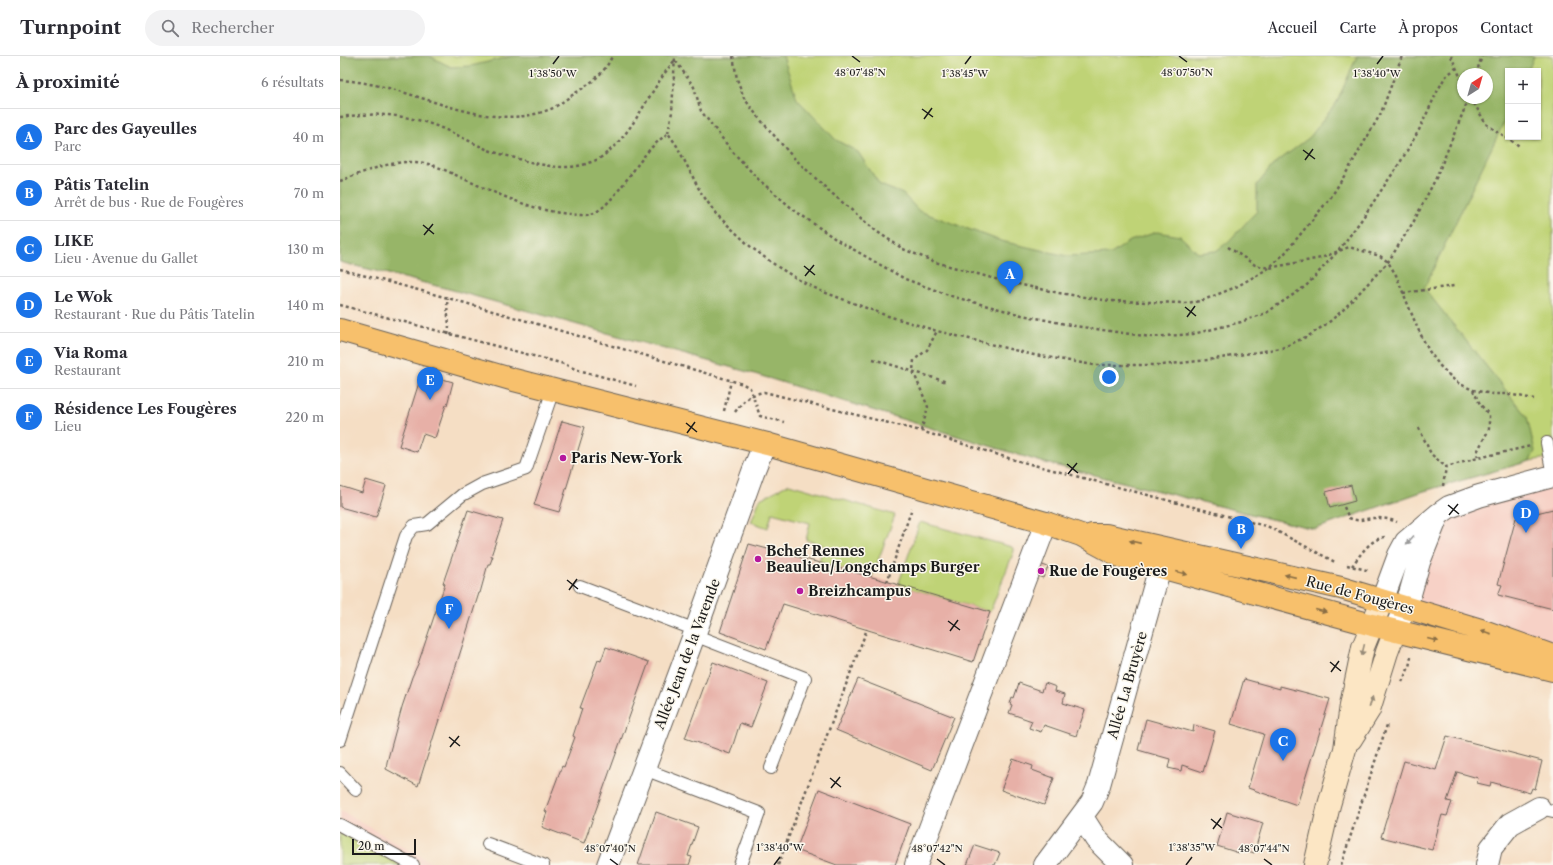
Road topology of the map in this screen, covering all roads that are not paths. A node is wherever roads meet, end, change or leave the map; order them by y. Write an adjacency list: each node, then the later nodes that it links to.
1 (341, 334): 2 (main road, Rue de Fougères)
2 (553, 390): 4 (main road, Rue de Fougères); 17 (lane)
3 (1547, 442): 5 (lane)
4 (767, 444): 7 (main road, Rue de Fougères); 14 (street, Allée Jean de la Varende)
5 (1553, 476): 6 (street)
6 (1439, 514): 10 (street, one-way to 10); 11 (street)
7 (1046, 523): 8 (main road, Rue de Fougères); 31 (street)
8 (1162, 558): 10 (main road, Rue de Fougères, one-way to 8); 12 (main road, Rue de Fougères, one-way to 12); 24 (street, Allée La Bruyère)
9 (580, 586): 14 (lane)
10 (1382, 600): 11 (main road, Rue de Fougères); 12 (street)
11 (1405, 607): 13 (street); 15 (main road, Rue de Fougères, one-way to 11)
12 (1372, 625): 13 (main road, Rue de Fougères); 18 (street, one-way to 18)
13 (1395, 631): 16 (main road, Rue de Fougères, one-way to 16); 18 (street, one-way to 13)
14 (695, 632): 19 (lane); 20 (street, Allée Jean de la Varende)
15 (1553, 656)
16 (1553, 670)
17 (340, 740)
18 (1345, 749): 34 (street)
19 (771, 768)
20 (644, 769): 29 (street, Allée Jean de la Varende); 30 (lane)
21 (340, 772): 22 (lane)
22 (356, 790)
23 (1546, 810): 35 (street)
24 (1082, 817): 32 (street, Allée La Bruyère); 33 (street)
25 (340, 825): 27 (lane)
26 (488, 844): 28 (lane)
27 (413, 865)
28 (543, 865)
29 (608, 865)
30 (740, 865)
31 (916, 865)
32 (1045, 865)
33 (1122, 865)
34 (1315, 865)
35 (1487, 865)

